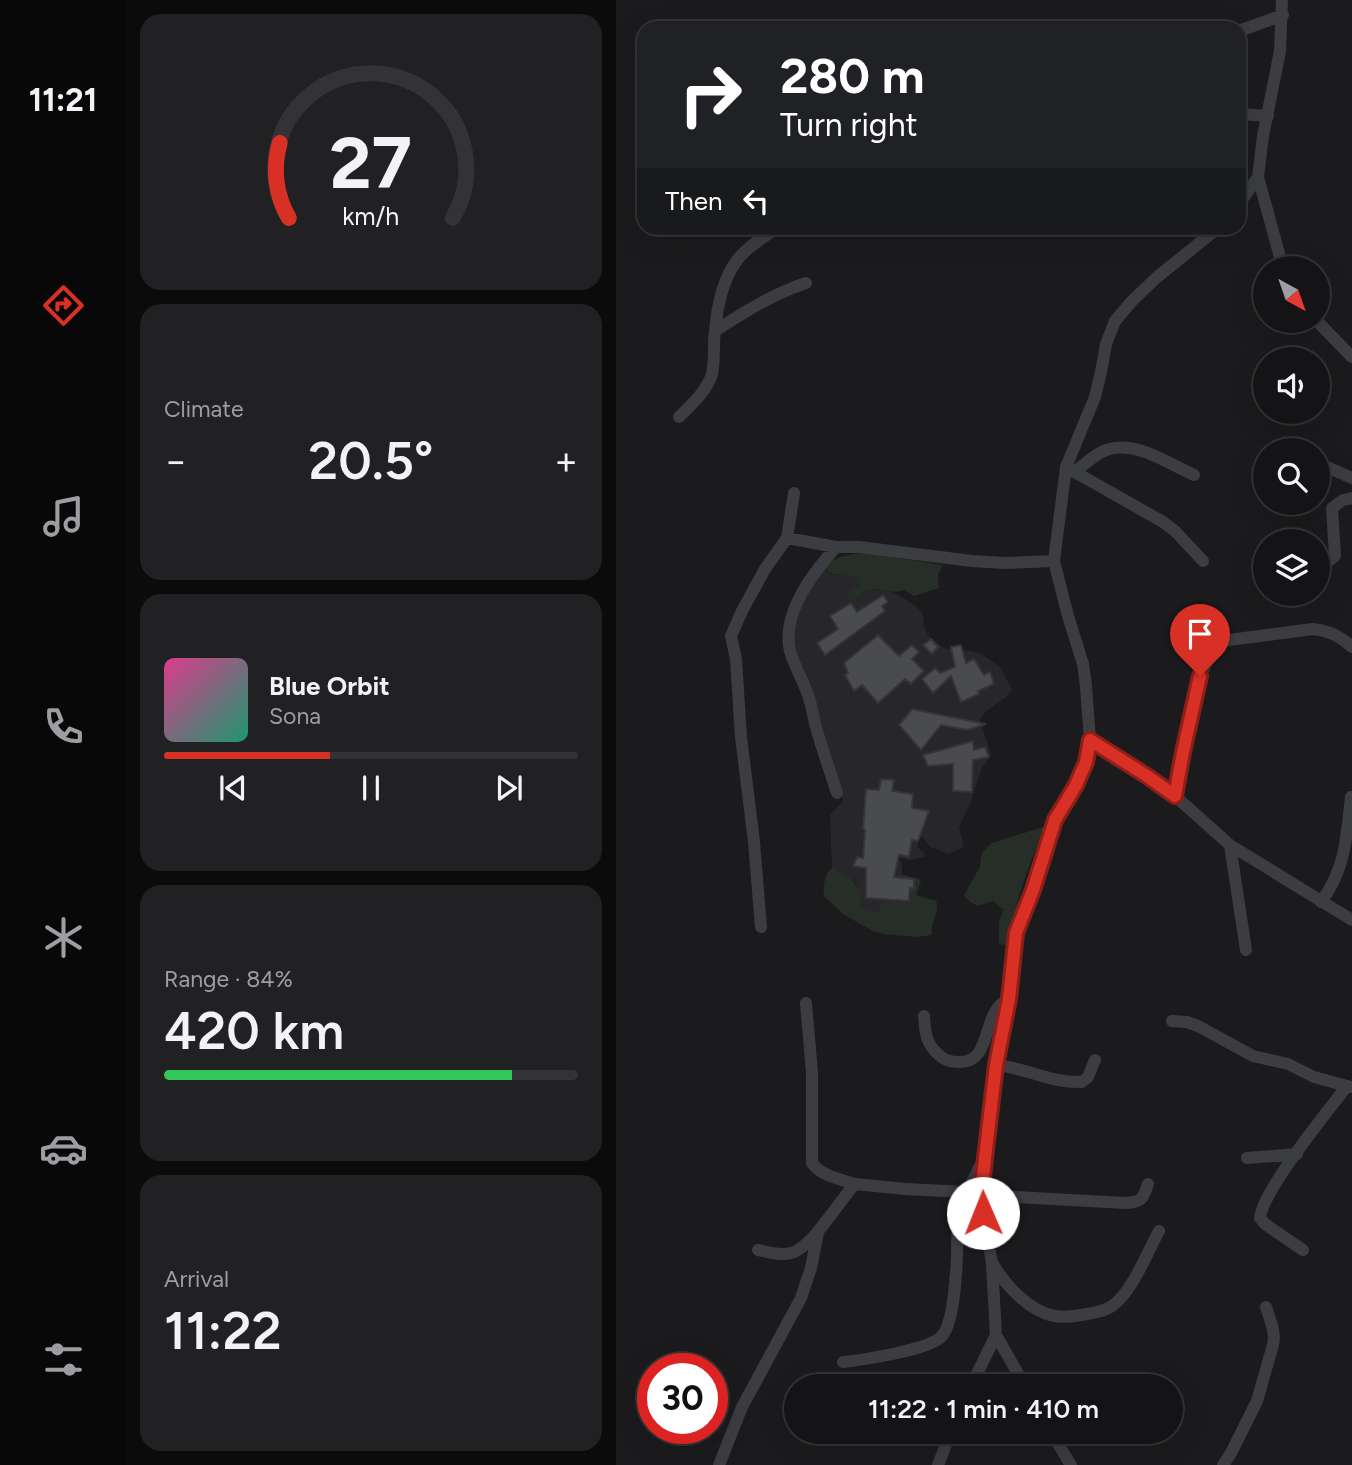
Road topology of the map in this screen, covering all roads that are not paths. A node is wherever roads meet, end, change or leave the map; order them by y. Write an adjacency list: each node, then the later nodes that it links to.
1 (1282, 0): 2 (street)
2 (1283, 15): 3 (street); 5 (street)
3 (1246, 28)
4 (1246, 114): 5 (street)
5 (1268, 116): 6 (street)
6 (1258, 177): 7 (street); 10 (street)
7 (1246, 194)
8 (766, 235): 12 (street)
9 (1209, 235): 17 (street)
10 (1280, 256)
11 (806, 283): 12 (street)
12 (715, 331): 15 (street)
13 (1329, 333): 14 (street)
14 (1352, 357)
15 (679, 417)
16 (1330, 468): 19 (street)
17 (1070, 470): 18 (street); 25 (street); 26 (street)
18 (1194, 475)
19 (1352, 478)
20 (794, 493): 22 (street)
21 (1352, 498): 24 (street)
22 (787, 538): 23 (street); 35 (street)
23 (836, 547): 25 (street); 29 (street)
24 (1330, 560)
25 (1054, 561): 28 (street)
26 (1203, 561)
27 (1352, 647): 30 (street)
28 (1090, 740): 30 (street); 37 (street)
29 (837, 793)
30 (1175, 796): 32 (street)
31 (1351, 797): 33 (street)
32 (1230, 845): 33 (street); 36 (street)
33 (1321, 902): 34 (street)
34 (1352, 920)
35 (761, 927)
36 (1246, 950)
37 (1009, 999): 39 (street); 42 (street)
38 (806, 1003): 47 (street)
39 (925, 1016)
40 (1172, 1021): 43 (street)
41 (1095, 1060): 42 (street)
42 (996, 1065): 45 (street)
43 (1350, 1086): 44 (street)
44 (1297, 1154): 46 (street); 54 (street)
45 (985, 1158): 49 (street); 50 (street)
46 (1247, 1158)
47 (855, 1184): 49 (street); 52 (street)
48 (1148, 1184): 50 (street)
49 (967, 1192): 58 (street)
50 (981, 1195): 55 (street)
51 (1159, 1231): 55 (street)
52 (818, 1232): 53 (street); 63 (street)
53 (758, 1250)
54 (1303, 1250)
55 (992, 1264): 57 (street)
56 (1266, 1307): 66 (street)
57 (996, 1335): 59 (street); 60 (street)
58 (843, 1362)
59 (977, 1374)
60 (1018, 1374)
61 (946, 1444): 64 (street)
62 (1058, 1444): 65 (street)
63 (719, 1465)
64 (938, 1465)
65 (1071, 1465)
66 (1223, 1465)

